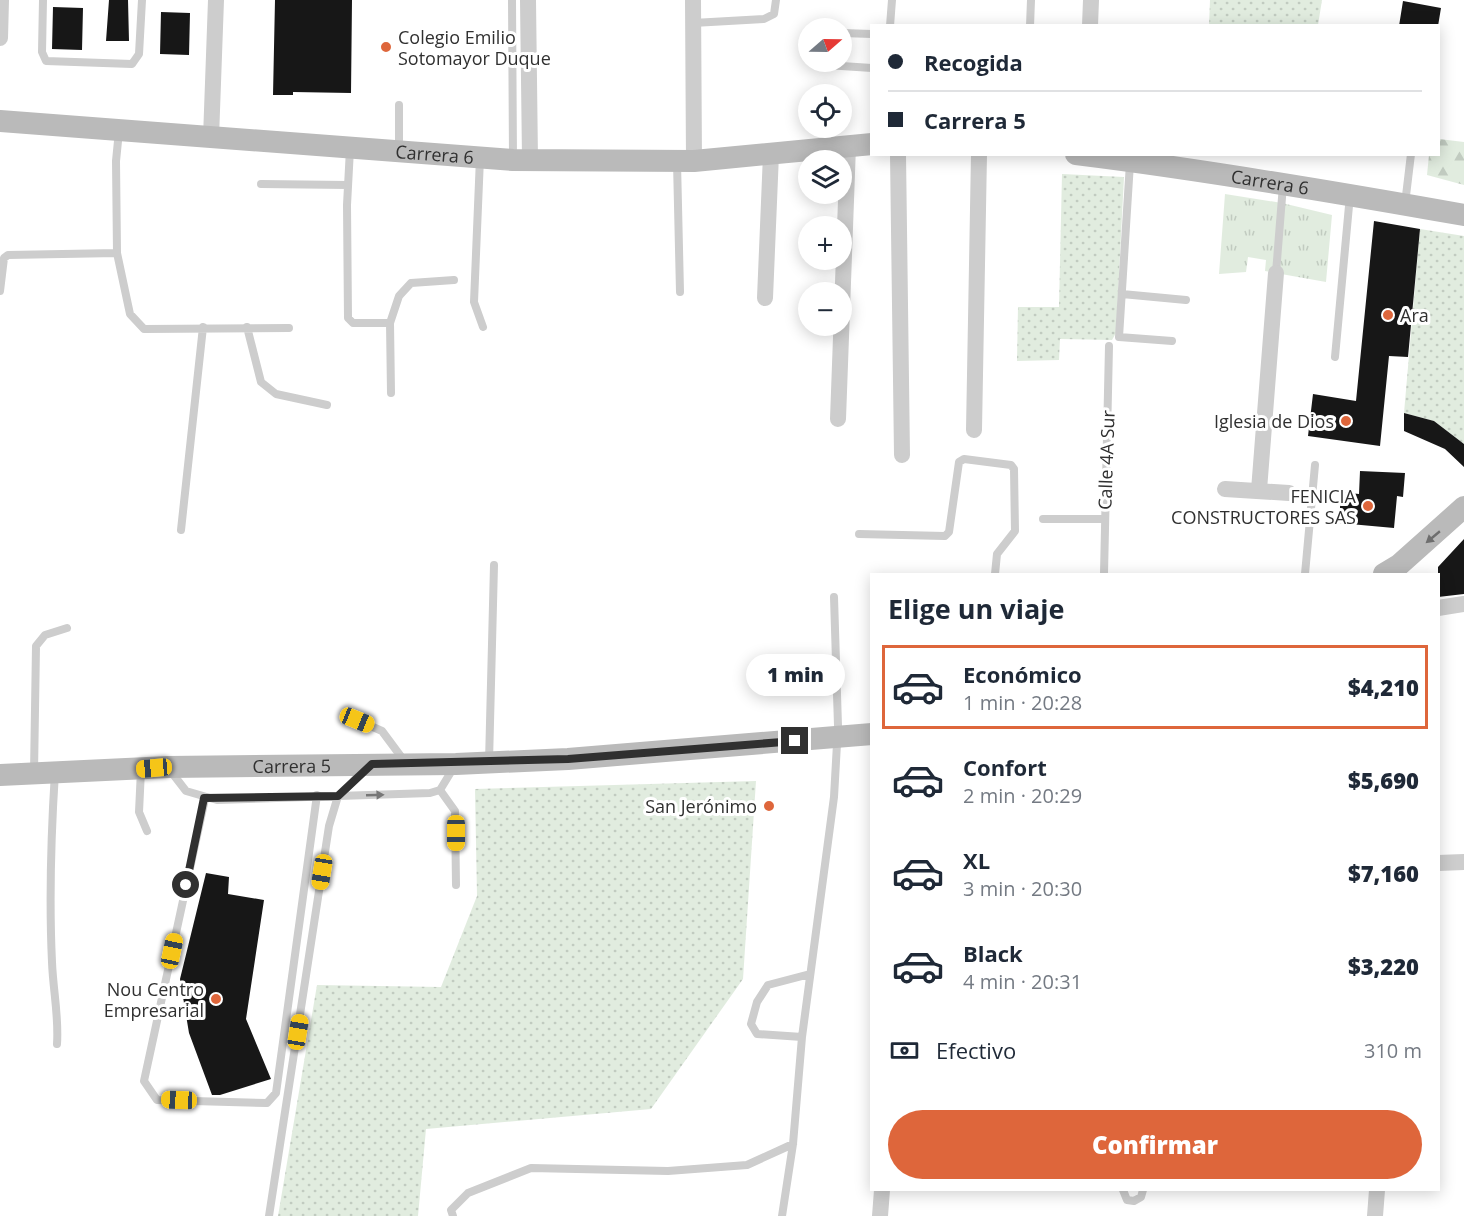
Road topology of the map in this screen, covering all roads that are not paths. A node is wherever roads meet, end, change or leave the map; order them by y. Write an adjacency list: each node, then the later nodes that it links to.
1 (1, 0): 18 (street)
2 (43, 0): 3 (lane)
3 (142, 0)
4 (216, 0): 24 (street)
5 (512, 0): 35 (lane)
6 (528, 0): 35 (street)
7 (693, 0): 12 (street)
8 (776, 0): 12 (lane)
9 (892, 0): 13 (lane)
10 (1031, 0): 14 (lane)
11 (1091, 0): 15 (street)
12 (693, 23): 37 (street)
13 (890, 24)
14 (1030, 24)
15 (1090, 24)
16 (852, 33): 17 (lane)
17 (870, 34)
18 (0, 38)
19 (852, 67): 20 (lane)
20 (870, 68)
21 (399, 105): 28 (lane)
22 (0, 121): 23 (main road, Carrera 6)
23 (119, 131): 24 (main road, Carrera 6); 44 (lane)
24 (211, 138): 27 (main road, Carrera 6)
25 (870, 144): 26 (main road, Carrera 6)
26 (848, 146): 29 (main road, Carrera 6); 62 (street)
27 (350, 148): 28 (main road, Carrera 6); 40 (lane)
28 (399, 152): 34 (main road, Carrera 6)
29 (771, 154): 37 (main road, Carrera 6); 50 (street)
30 (898, 156): 64 (street)
31 (979, 156): 63 (street)
32 (1092, 156): 36 (main road, Carrera 6)
33 (1411, 156): 42 (lane)
34 (480, 157): 35 (main road, Carrera 6); 55 (lane)
35 (522, 159): 37 (main road, Carrera 6)
36 (1130, 159): 38 (main road, Carrera 6); 49 (lane)
37 (685, 161): 48 (lane)
38 (1283, 182): 41 (main road, Carrera 6); 45 (lane)
39 (261, 184): 40 (lane)
40 (348, 185): 52 (lane)
41 (1350, 195): 42 (main road, Carrera 6); 59 (lane)
42 (1405, 204): 43 (main road, Carrera 6)
43 (1464, 215)
44 (117, 253): 47 (lane); 53 (lane)
45 (1276, 273): 67 (street)
46 (454, 280): 52 (lane)
47 (0, 291)
48 (681, 292)
49 (1122, 294): 51 (lane); 57 (lane)
50 (765, 298)
51 (1186, 300)
52 (390, 323): 60 (lane)
53 (203, 327): 54 (lane); 72 (lane)
54 (246, 327): 56 (lane); 61 (lane)
55 (483, 327)
56 (289, 328)
57 (1172, 341)
58 (1109, 346): 71 (lane, Calle 4A Sur)
59 (1335, 357)
60 (391, 393)
61 (327, 405)
62 (838, 419)
63 (974, 430)
64 (902, 455)
65 (1315, 465): 78 (lane)
66 (1225, 489): 67 (street)
67 (1259, 490): 68 (street)
68 (1289, 492)
69 (1464, 507): 75 (main road, one-way to 75)
70 (1043, 519): 71 (lane)
71 (1104, 519): 77 (lane, Calle 4A Sur)
72 (181, 530)
73 (859, 534): 76 (lane)
74 (494, 565): 87 (lane)
75 (1395, 571)
76 (994, 573)
77 (1104, 573)
78 (1305, 573)
79 (834, 597): 85 (lane)
80 (1464, 604): 81 (street)
81 (1440, 608)
82 (67, 628): 92 (lane)
83 (357, 720): 86 (lane)
84 (870, 734): 85 (main road, Carrera 5)
85 (838, 738): 87 (main road, Carrera 5); 102 (lane)
86 (405, 763): 88 (main road, Carrera 5); 89 (main road, Carrera 5)
87 (489, 763): 89 (main road, Carrera 5)
88 (372, 764): 90 (main road, Carrera 5); 96 (lane)
89 (456, 764): 94 (lane)
90 (168, 767): 91 (main road, Carrera 5); 97 (lane)
91 (141, 769): 92 (main road, Carrera 5); 98 (lane)
92 (44, 773): 93 (main road, Carrera 5); 104 (lane)
93 (0, 775)
94 (440, 790): 96 (lane, one-way to 94); 101 (lane)
95 (317, 795): 96 (lane); 97 (lane); 97 (lane)
96 (338, 796): 110 (lane)
97 (204, 798)
98 (147, 831)
99 (1440, 862): 100 (street)
100 (1464, 862)
101 (456, 885)
102 (810, 974): 103 (lane); 103 (lane)
103 (802, 1037): 105 (lane)
104 (57, 1044)
105 (793, 1144): 111 (lane); 112 (lane)
106 (882, 1191): 113 (street)
107 (1124, 1191): 108 (lane)
108 (1143, 1191)
109 (1377, 1191): 114 (street)
110 (270, 1216)
111 (453, 1216)
112 (782, 1216)
113 (880, 1216)
114 (1375, 1216)

